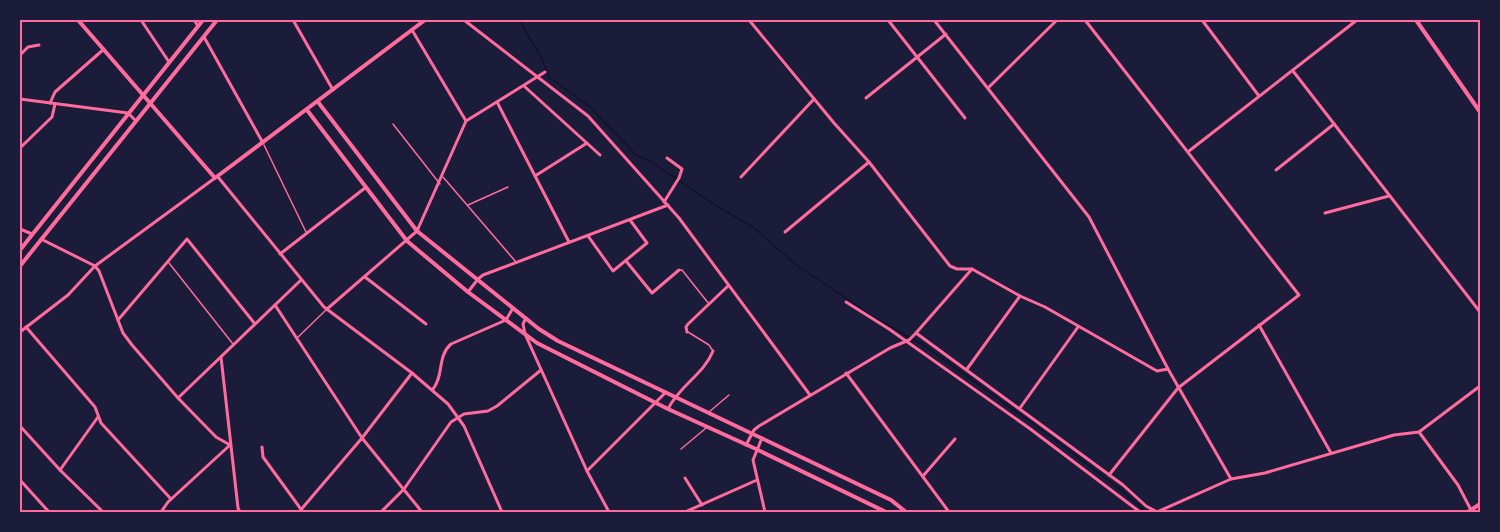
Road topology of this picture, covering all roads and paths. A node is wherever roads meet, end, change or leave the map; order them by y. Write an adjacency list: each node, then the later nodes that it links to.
1 (78, 20): 22 (main road)
2 (141, 20): 25 (street)
3 (194, 20): 17 (street)
4 (203, 20): 17 (main road)
5 (217, 20): 20 (main road)
6 (294, 20): 31 (street)
7 (425, 20): 18 (main road)
8 (464, 20): 28 (street)
9 (749, 20): 36 (street)
10 (888, 20): 24 (street)
11 (934, 20): 19 (street)
12 (1057, 20): 30 (street)
13 (1085, 20): 53 (street)
14 (1202, 20): 33 (street)
15 (1357, 20): 26 (street)
16 (1416, 20): 43 (main road)
17 (198, 26): 25 (main road)
18 (412, 29): 31 (main road); 47 (street)
19 (946, 34): 24 (street); 30 (street)
20 (204, 36): 41 (main road); 50 (street)
21 (39, 45): 23 (street)
22 (104, 50): 32 (main road); 39 (street)
23 (20, 55)
24 (917, 57): 34 (street); 45 (street)
25 (169, 62): 32 (main road)
26 (1293, 71): 33 (street); 49 (street)
27 (545, 72): 28 (street)
28 (537, 77): 29 (street); 66 (street)
29 (524, 85): 38 (street); 51 (street)
30 (988, 89): 119 (street)
31 (333, 90): 37 (main road)
32 (143, 95): 41 (main road); 44 (main road)
33 (1259, 96): 53 (street)
34 (866, 98)
35 (20, 99): 39 (street)
36 (814, 99): 56 (street); 60 (street)
37 (318, 102): 42 (main road); 72 (main road)
38 (497, 102): 47 (street); 59 (street)
39 (50, 103): 40 (street)
40 (56, 104): 44 (street); 52 (street)
41 (150, 104): 46 (main road); 61 (main road)
42 (307, 110): 50 (main road); 64 (main road)
43 (1480, 112)
44 (128, 113): 46 (street); 75 (main road)
45 (965, 118)
46 (136, 121): 77 (main road)
47 (466, 121): 58 (street)
48 (393, 124): 62 (lane)
49 (1334, 124): 57 (street); 65 (street)
50 (263, 143): 61 (main road); 74 (lane)
51 (587, 143): 54 (street); 59 (street)
52 (20, 148)
53 (1189, 151): 106 (street)
54 (600, 155)
55 (667, 158): 66 (street)
56 (869, 162): 73 (street); 87 (street)
57 (1276, 170)
58 (442, 176): 62 (street); 67 (lane)
59 (535, 176): 79 (street)
60 (741, 177)
61 (217, 178): 81 (street); 86 (street)
62 (440, 184): 72 (street)
63 (508, 187): 67 (lane)
64 (365, 188): 74 (street); 78 (main road)
65 (1389, 196): 69 (street); 100 (street)
66 (664, 202): 68 (street)
67 (468, 205): 84 (lane)
68 (668, 206): 70 (street); 92 (street)
69 (1325, 213)
70 (630, 220): 76 (street); 83 (street)
71 (20, 229): 75 (street)
72 (417, 231): 78 (street); 90 (main road)
73 (785, 232)
74 (306, 233): 81 (street)
75 (32, 234): 80 (main road)
76 (588, 236): 79 (street); 83 (street)
77 (41, 239): 85 (main road); 86 (street)
78 (407, 241): 89 (street); 93 (main road)
79 (569, 242): 84 (street)
80 (20, 250)
81 (280, 254): 91 (street)
82 (168, 261): 102 (street); 104 (street); 115 (lane)
83 (626, 261): 88 (street)
84 (516, 262): 90 (street)
85 (20, 266)
86 (95, 266): 102 (street); 107 (street)
87 (972, 269): 94 (street); 112 (street)
88 (679, 270): 96 (lane)
89 (365, 277): 99 (street); 105 (street)
90 (478, 279): 93 (street); 98 (main road)
91 (301, 280): 97 (street); 99 (street)
92 (728, 286): 96 (street); 128 (street)
93 (468, 292): 103 (main road)
94 (1020, 296): 108 (street); 118 (street)
95 (846, 302): 114 (street)
96 (709, 304): 110 (street)
97 (275, 305): 104 (street); 113 (street)
98 (513, 308): 101 (main road); 103 (street)
99 (327, 309): 113 (lane); 121 (street)
100 (1480, 312)
101 (526, 318): 111 (street); 126 (main road)
102 (118, 320): 130 (street)
103 (506, 320): 111 (main road); 125 (street)
104 (255, 324): 115 (street)
105 (426, 324)
106 (1259, 325): 124 (street); 149 (street)
107 (26, 327): 109 (street); 135 (street)
108 (1078, 327): 119 (street); 132 (street)
109 (20, 332)
110 (687, 332): 116 (lane)
111 (525, 334): 120 (street); 131 (main road)
112 (915, 335): 114 (street); 118 (street)
113 (296, 338): 141 (street)
114 (908, 341): 122 (street); 179 (street)
115 (233, 345): 117 (street)
116 (713, 351): 129 (street)
117 (221, 357): 130 (street); 144 (street)
118 (967, 369): 132 (street)
119 (1168, 369): 124 (street)
120 (541, 370): 136 (street); 151 (street)
121 (412, 373): 125 (street); 141 (street)
122 (846, 373): 128 (street); 153 (street)
123 (1480, 386): 139 (street)
124 (1178, 388): 152 (street); 155 (street)
125 (433, 389): 136 (street)
126 (666, 392): 129 (main road); 131 (street)
127 (729, 395): 134 (lane)
128 (810, 395): 140 (street)
129 (674, 397): 133 (street); 134 (main road)
130 (178, 398): 144 (street)
131 (657, 403): 133 (main road); 151 (street)
132 (1020, 408): 152 (street)
133 (668, 409): 138 (main road)
134 (708, 413): 140 (main road)
135 (98, 417): 150 (street); 159 (street)
136 (458, 417): 158 (street); 170 (street)
137 (20, 426): 150 (street)
138 (707, 427): 145 (main road); 147 (lane)
139 (1419, 432): 149 (street); 164 (street)
140 (752, 434): 142 (main road); 145 (street)
141 (362, 438): 158 (street); 163 (street)
142 (762, 438): 148 (street); 175 (main road)
143 (955, 439): 153 (street)
144 (230, 445): 159 (street); 167 (street)
145 (746, 445): 148 (main road)
146 (262, 447): 163 (street)
147 (681, 449)
148 (756, 449): 157 (street); 174 (main road)
149 (1331, 453): 155 (street)
150 (60, 470): 162 (street)
151 (587, 471): 171 (street)
152 (1109, 475): 180 (street)
153 (922, 476): 178 (street)
154 (685, 478): 161 (street)
155 (1231, 479): 180 (street)
156 (20, 480): 165 (street)
157 (757, 480): 161 (street); 173 (street)
158 (404, 489): 168 (street); 169 (street)
159 (171, 499): 166 (street)
160 (1480, 504): 164 (main road)
161 (702, 505): 172 (street)
162 (103, 512)
163 (301, 512)
164 (1469, 512)
165 (49, 513)
166 (161, 513)
167 (240, 513)
168 (381, 513)
169 (422, 513)
170 (502, 513)
171 (609, 513)
172 (686, 513)
173 (765, 513)
174 (886, 513)
175 (906, 513)
176 (925, 513): 177 (street)
177 (940, 513)
178 (950, 513)
179 (1140, 513)
180 (1157, 513)

